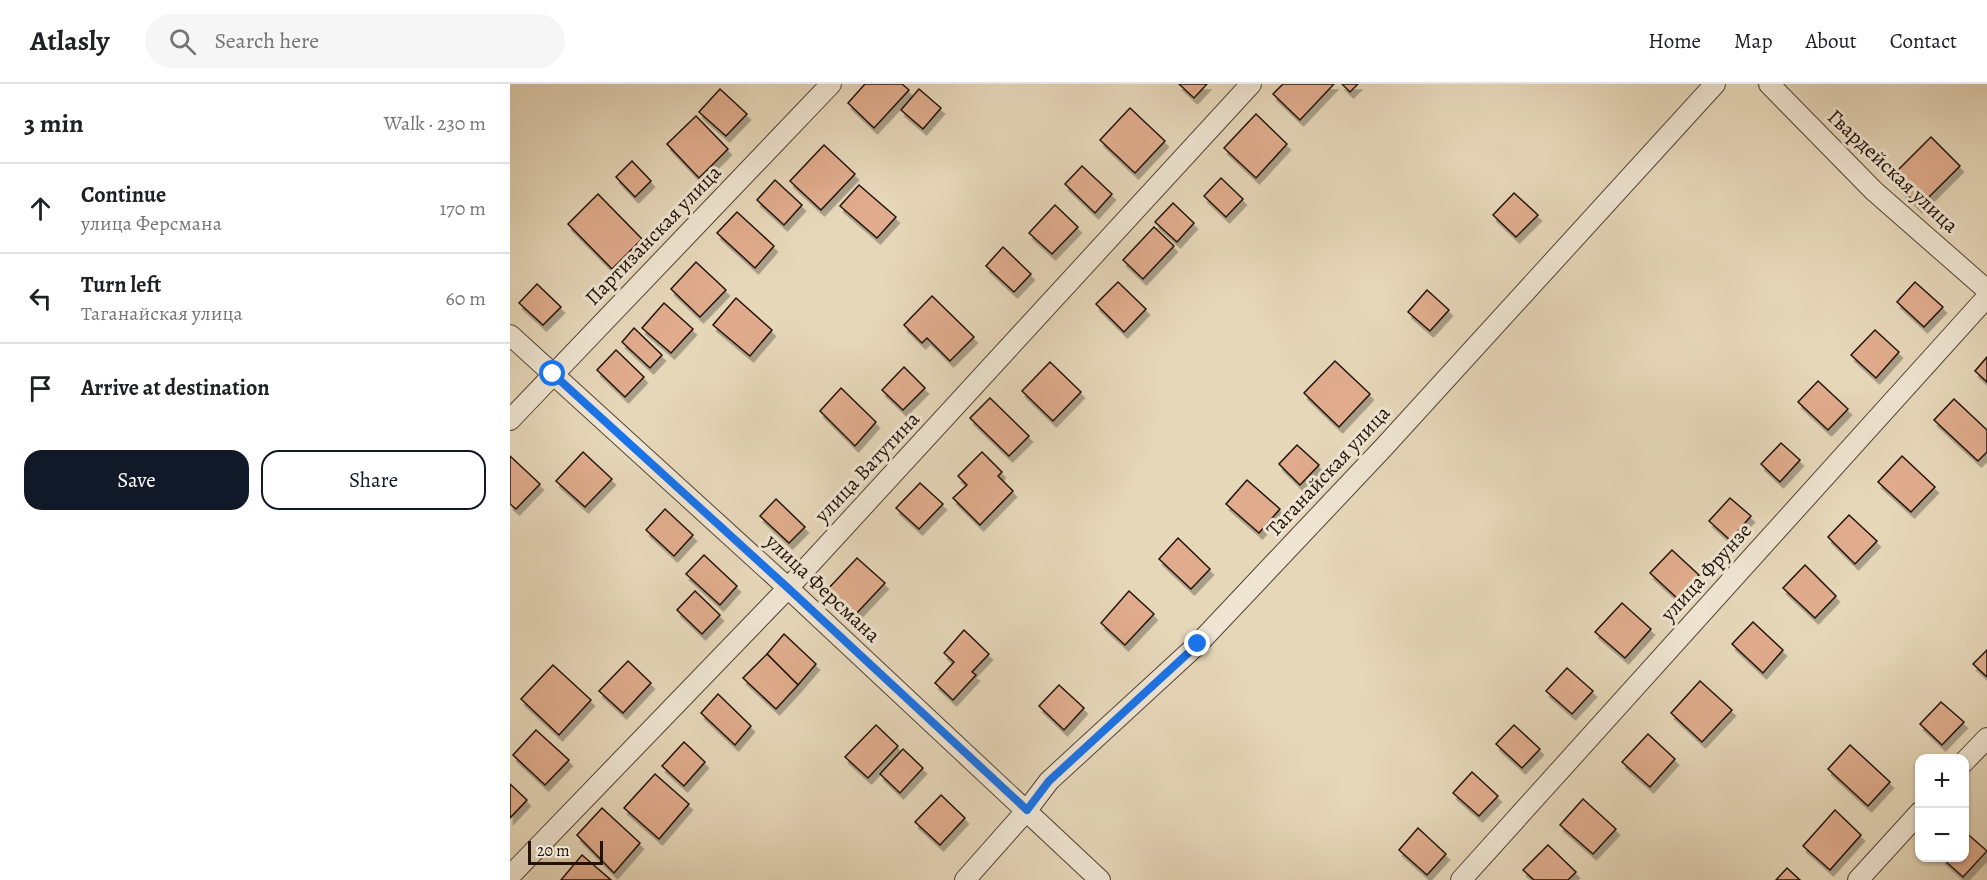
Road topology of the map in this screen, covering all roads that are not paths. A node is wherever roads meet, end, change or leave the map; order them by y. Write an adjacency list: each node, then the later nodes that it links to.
1 (831, 84): 8 (street, Партизанская улица)
2 (1251, 84): 10 (street, улица Ватутина)
3 (1714, 84): 13 (street, Таганайская улица)
4 (1769, 84): 5 (street, Гвардейская улица)
5 (1987, 290)
6 (1987, 297): 18 (street, улица Фрунзе)
7 (510, 335): 8 (street, улица Ферсмана)
8 (553, 374): 9 (street, Партизанская улица); 10 (street, улица Ферсмана)
9 (510, 420)
10 (788, 588): 13 (street, улица Ферсмана); 15 (street, улица Ватутина)
11 (1987, 738): 12 (street)
12 (1969, 758)
13 (1027, 810): 16 (street, Таганайская улица); 17 (street, улица Ферсмана)
14 (1915, 817): 19 (street)
15 (510, 876)
16 (965, 880)
17 (1100, 880)
18 (1461, 880)
19 (1858, 880)

